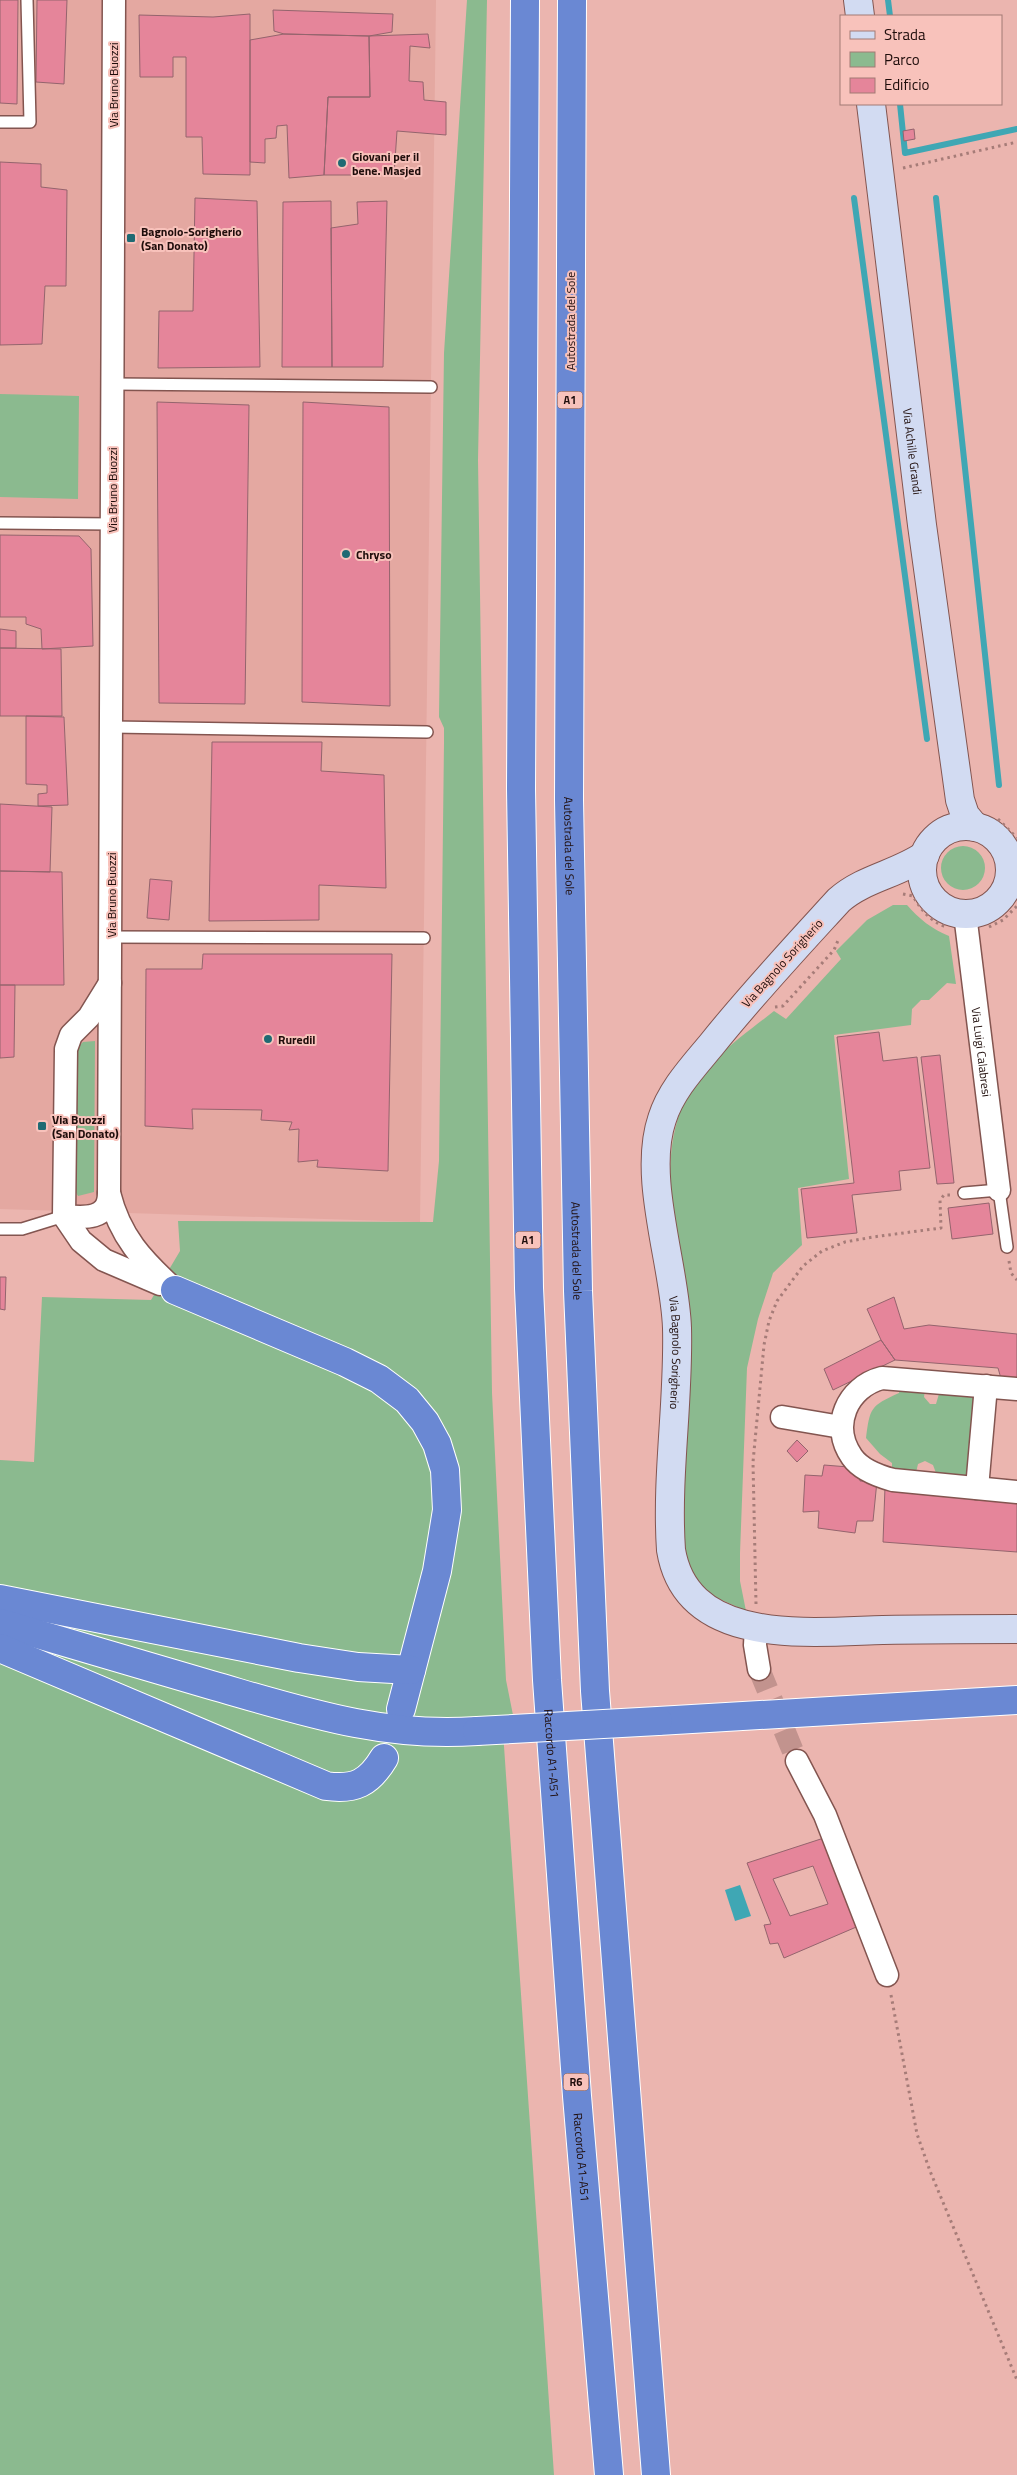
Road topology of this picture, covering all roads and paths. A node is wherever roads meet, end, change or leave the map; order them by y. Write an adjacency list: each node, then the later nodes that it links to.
1 (26, 0): 8 (lane)
2 (114, 0): 11 (street, Via Bruno Buozzi)
3 (525, 0): 51 (highway, A1)
4 (572, 0): 59 (highway, Autostrada del Sole / A1)
5 (858, 0): 6 (street)
6 (860, 15)
7 (871, 105): 17 (street, Via Achille Grandi)
8 (0, 122)
9 (1017, 142): 10 (path)
10 (900, 169)
11 (113, 384): 12 (lane); 14 (street, Via Bruno Buozzi)
12 (431, 387)
13 (0, 523): 14 (lane)
14 (112, 524): 15 (street, Via Bruno Buozzi)
15 (112, 727): 16 (lane); 25 (street, Via Bruno Buozzi)
16 (427, 732)
17 (960, 800): 18 (street, Via Achille Grandi); 19 (street)
18 (975, 827): 19 (street); 23 (street)
19 (946, 832): 20 (street)
20 (925, 855): 21 (street, Via Bagnolo Sorigherio); 22 (street)
21 (896, 882): 22 (street); 23 (path); 28 (street, Via Bagnolo Sorigherio)
22 (928, 892): 23 (street)
23 (958, 922): 31 (street, Via Luigi Calabresi)
24 (840, 935): 28 (path)
25 (111, 937): 26 (lane); 27 (street, Via Bruno Buozzi)
26 (424, 938)
27 (111, 981): 29 (street, Via Bruno Buozzi); 30 (street, Via Bruno Buozzi)
28 (740, 1009): 46 (street, Via Bagnolo Sorigherio)
29 (77, 1030): 30 (street); 34 (street, Via Bruno Buozzi)
30 (111, 1047): 32 (street, Via Bruno Buozzi)
31 (999, 1190): 33 (lane); 36 (lane)
32 (109, 1192): 34 (street); 37 (street, Via Bruno Buozzi)
33 (964, 1193): 46 (path)
34 (64, 1216): 35 (lane); 37 (street)
35 (0, 1229)
36 (1010, 1240)
37 (175, 1290): 49 (highway)
38 (986, 1386): 39 (street); 41 (street); 42 (street)
39 (1017, 1389)
40 (782, 1418): 41 (street)
41 (841, 1427): 42 (street)
42 (977, 1488): 43 (street)
43 (1017, 1492)
44 (0, 1599): 49 (highway)
45 (0, 1623): 52 (highway, bridge)
46 (756, 1627): 47 (street, Via Bagnolo Sorigherio); 50 (street)
47 (1017, 1629)
48 (0, 1648): 54 (highway)
49 (411, 1670): 53 (highway)
50 (759, 1670)
51 (548, 1689): 58 (highway, Raccordo A1-A51 / R6)
52 (1017, 1700)
53 (402, 1709)
54 (384, 1758)
55 (797, 1762): 56 (street)
56 (886, 1976): 57 (path)
57 (1017, 2380)
58 (610, 2475)
59 (656, 2475)

